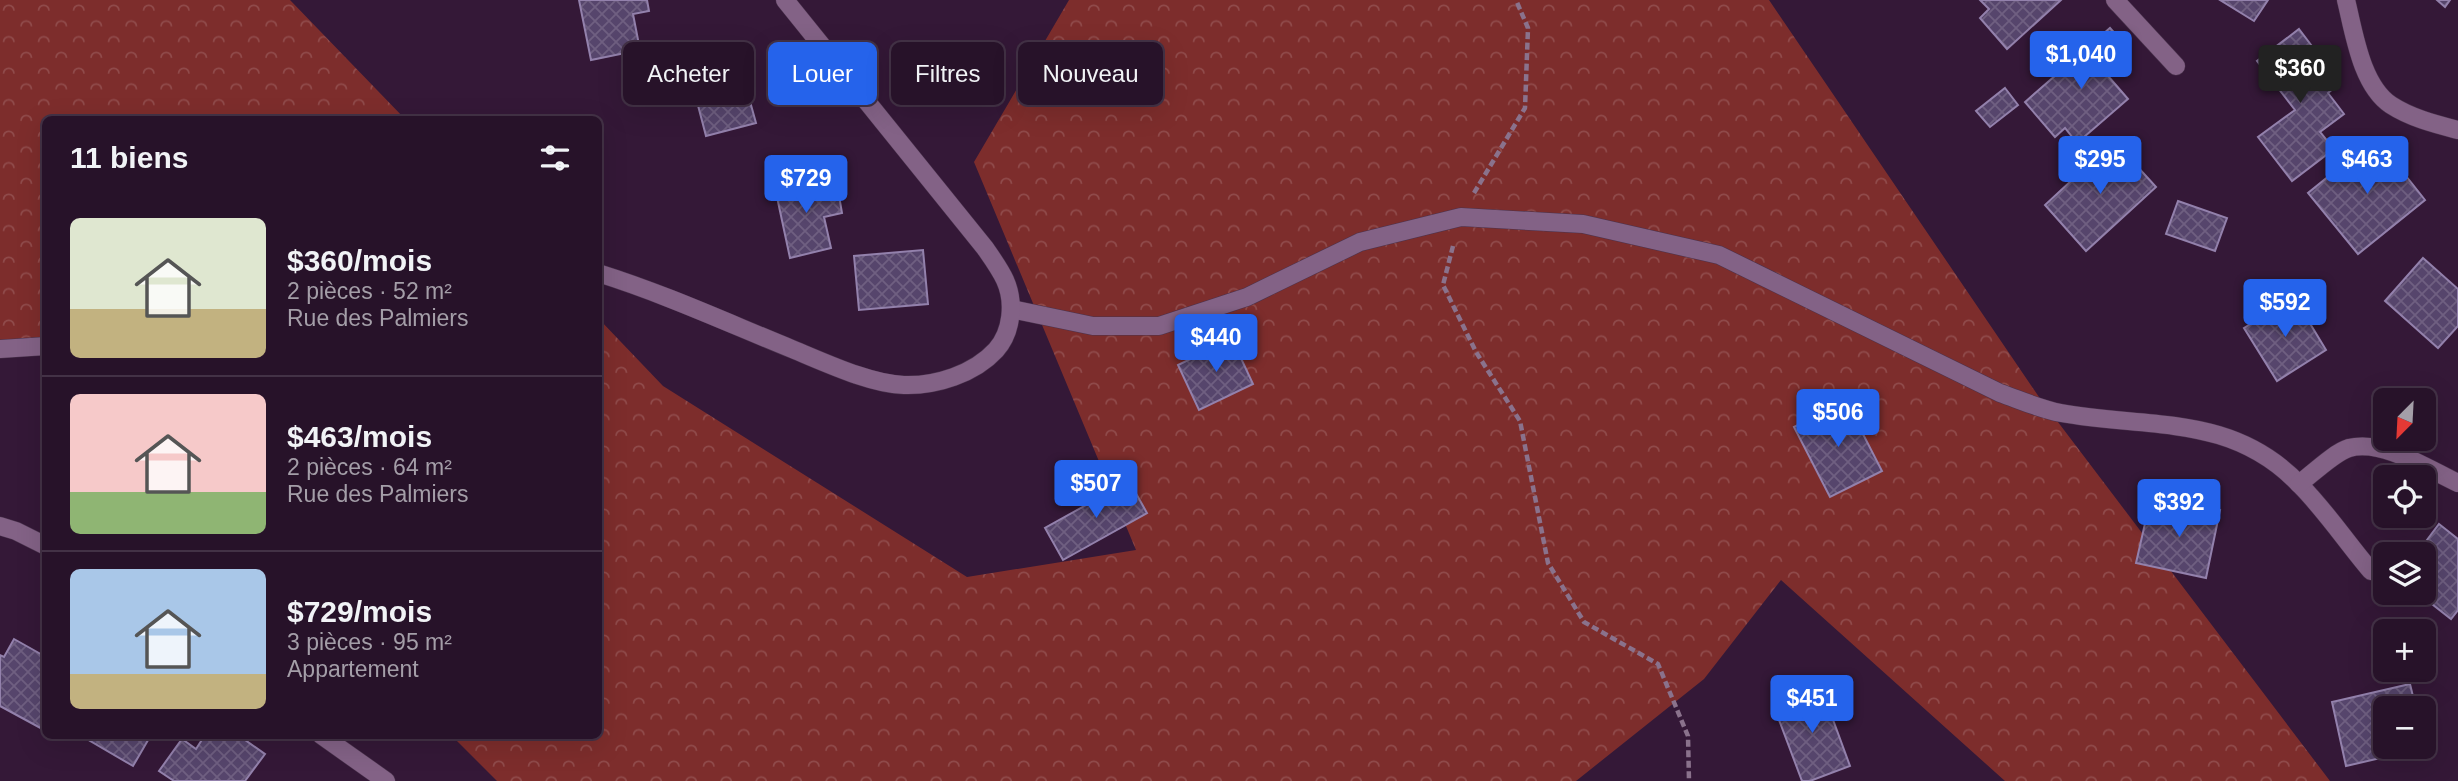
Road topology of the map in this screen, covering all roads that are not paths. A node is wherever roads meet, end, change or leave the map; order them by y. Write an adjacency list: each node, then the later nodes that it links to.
1 (785, 0): 7 (street)
2 (2115, 0): 4 (street)
3 (2346, 0): 5 (street)
4 (2176, 66)
5 (2458, 130)
6 (602, 274): 7 (street)
7 (1011, 309): 11 (street)
8 (42, 346): 9 (street)
9 (0, 349)
10 (2458, 483): 11 (street)
11 (2300, 484): 14 (street)
12 (0, 526): 13 (street)
13 (42, 544)
14 (2371, 572)
15 (327, 739): 16 (street)
16 (386, 781)

